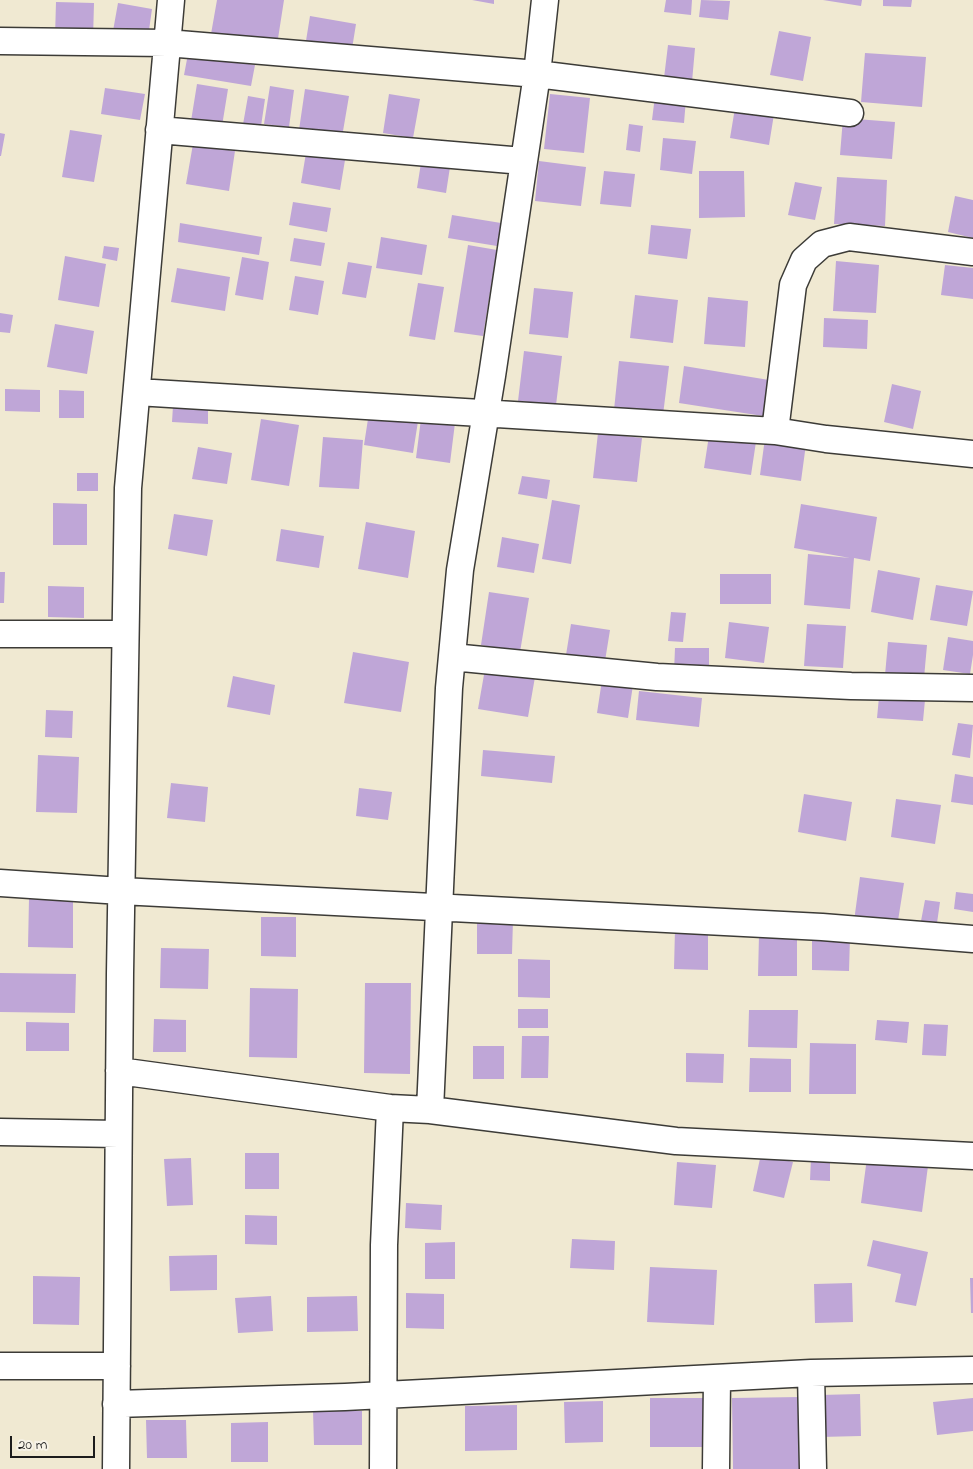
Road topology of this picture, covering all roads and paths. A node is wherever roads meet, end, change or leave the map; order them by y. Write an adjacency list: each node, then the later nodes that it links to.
1 (171, 0): 4 (street)
2 (545, 0): 5 (street)
3 (0, 41): 4 (street)
4 (167, 43): 5 (street); 7 (street)
5 (537, 74): 6 (street); 8 (street)
6 (850, 113)
7 (159, 130): 8 (street); 10 (street)
8 (523, 161): 11 (street)
9 (973, 252): 12 (street)
10 (137, 392): 11 (street); 15 (street)
11 (485, 412): 12 (street); 16 (street)
12 (775, 431): 13 (street)
13 (973, 454)
14 (0, 634): 15 (street)
15 (125, 634): 19 (street)
16 (452, 657): 17 (street); 20 (street)
17 (973, 688)
18 (0, 883): 19 (street)
19 (121, 891): 20 (street); 22 (street)
20 (440, 907): 21 (street); 24 (street)
21 (973, 939)
22 (119, 1071): 23 (street); 26 (street)
23 (390, 1108): 24 (street); 33 (street)
24 (430, 1110): 27 (street)
25 (0, 1132): 26 (street)
26 (118, 1134): 29 (street)
27 (973, 1156)
28 (0, 1366): 29 (street)
29 (117, 1366): 34 (street)
30 (973, 1370): 31 (street)
31 (811, 1374): 32 (street); 38 (street)
32 (717, 1379): 33 (street); 37 (street)
33 (382, 1396): 34 (street); 36 (street)
34 (116, 1404): 35 (street)
35 (116, 1469)
36 (383, 1469)
37 (716, 1469)
38 (813, 1469)

